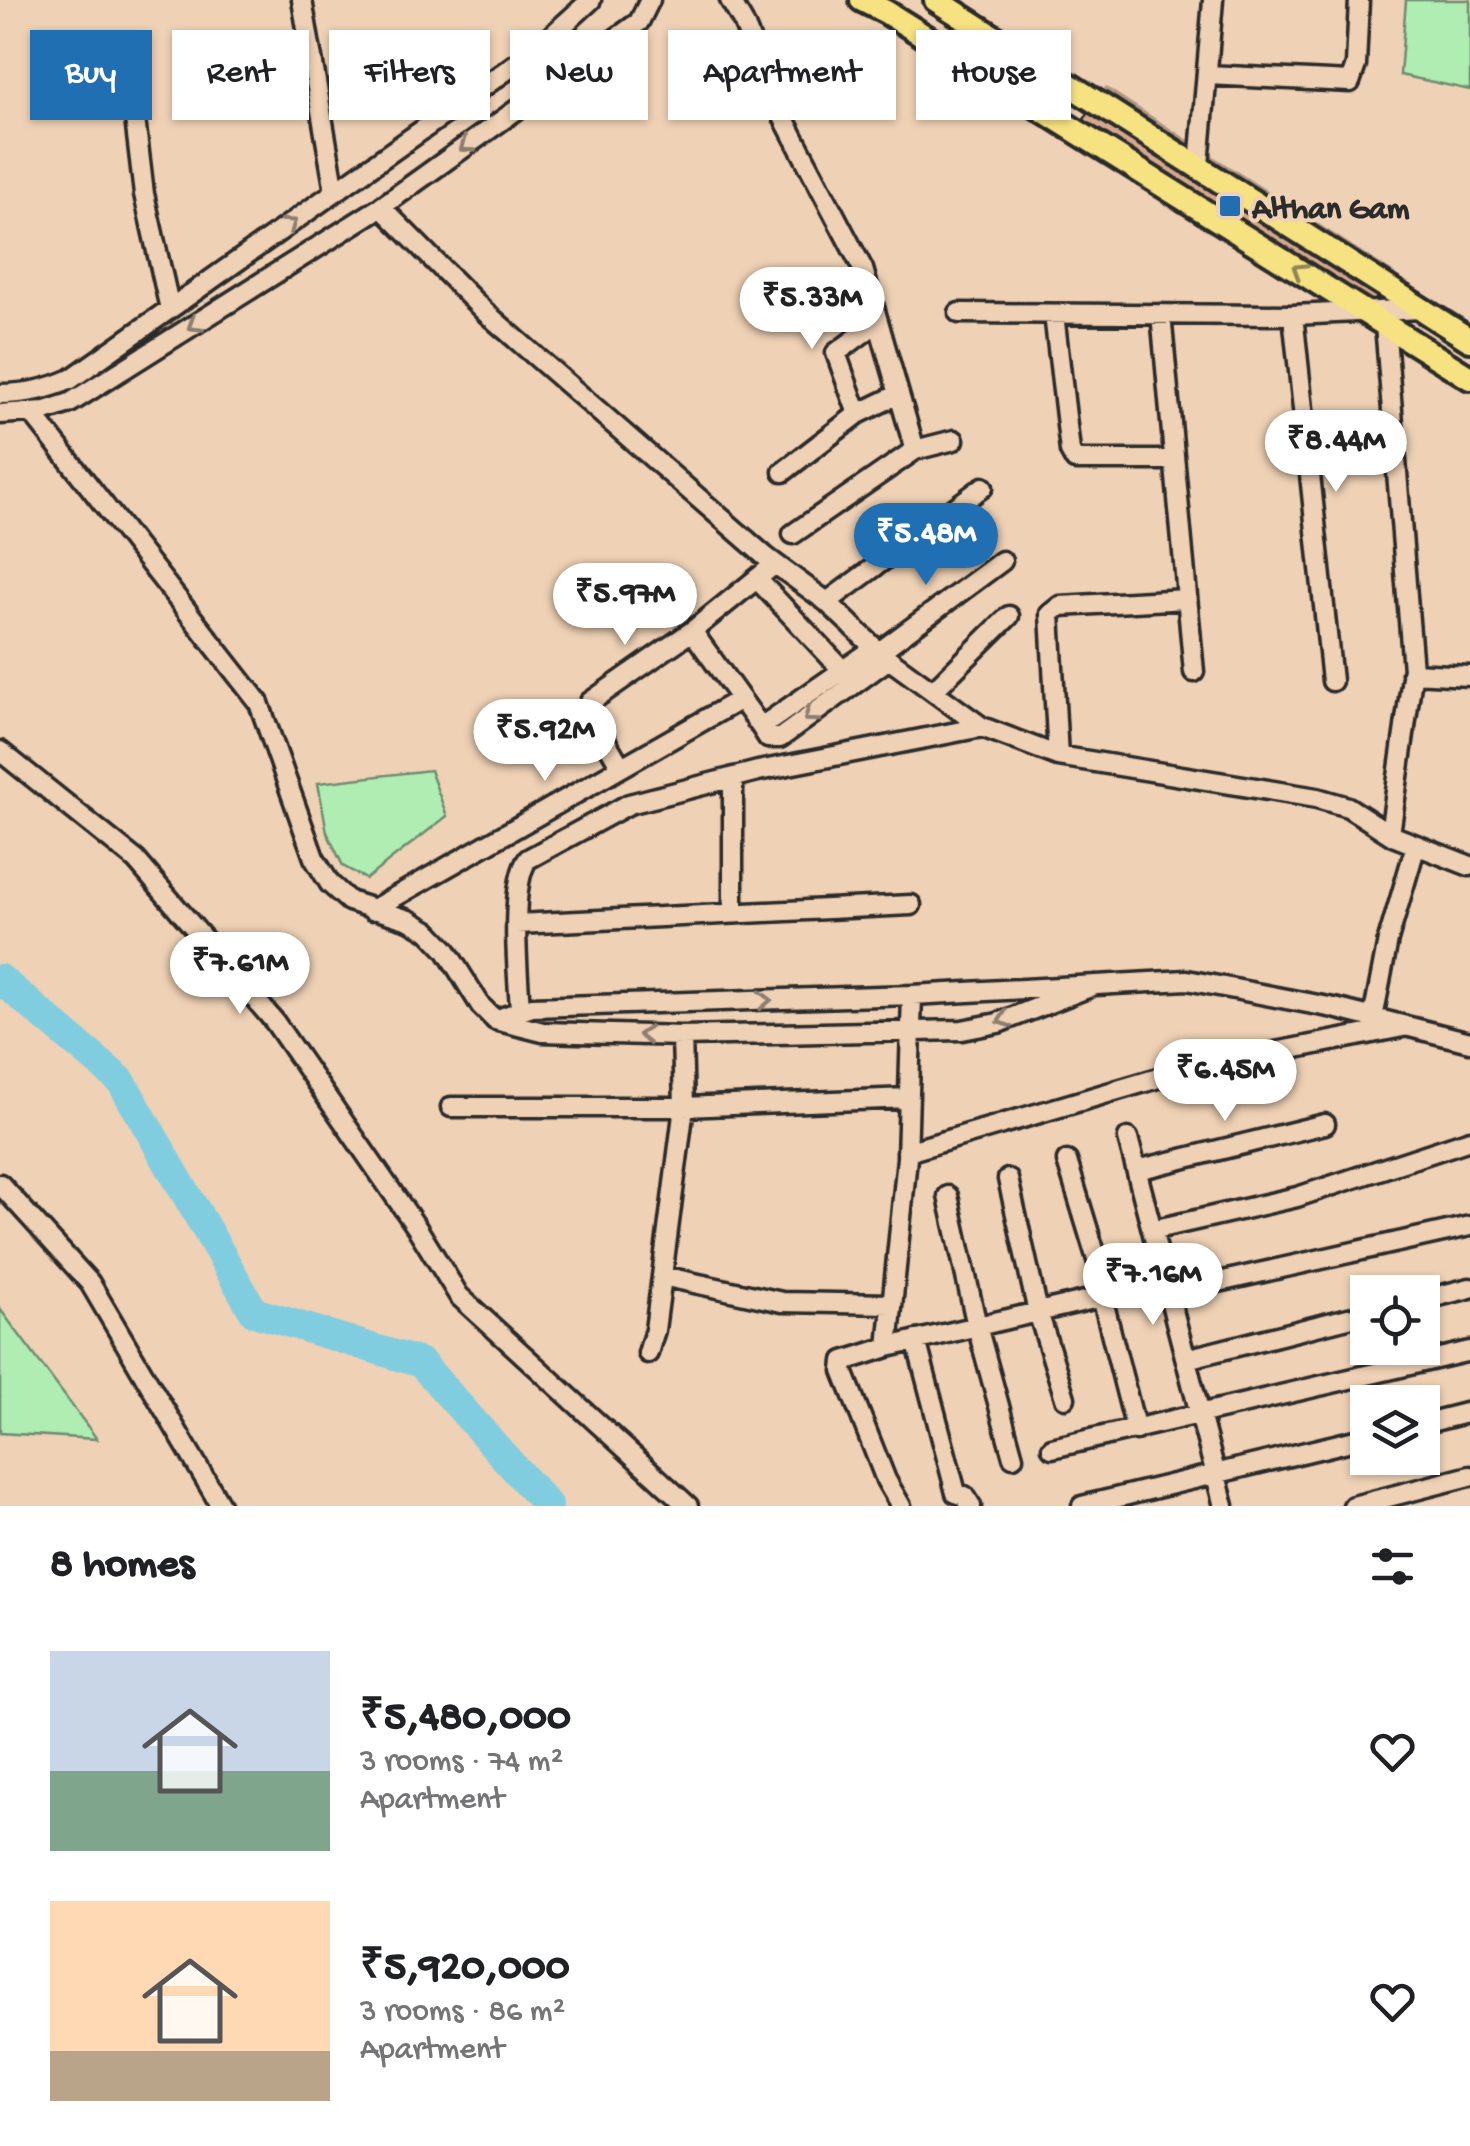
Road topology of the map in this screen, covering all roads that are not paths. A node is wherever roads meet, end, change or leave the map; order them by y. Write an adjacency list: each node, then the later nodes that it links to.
1 (302, 0): 12 (street)
2 (591, 0): 12 (street)
3 (650, 0): 13 (street, one-way to 13)
4 (730, 0): 21 (street)
5 (862, 0): 20 (main road, one-way to 5)
6 (936, 0): 11 (main road)
7 (1214, 0): 9 (street)
8 (1359, 0): 9 (street)
9 (1208, 75): 11 (street)
10 (135, 120): 15 (street)
11 (1199, 165): 14 (main road)
12 (336, 192): 15 (street, one-way to 12)
13 (381, 208): 26 (street, one-way to 26); 36 (street)
14 (1421, 308): 20 (street); 22 (main road)
15 (170, 309): 24 (street)
16 (959, 313): 17 (street)
17 (1054, 314): 18 (street); 31 (street)
18 (1161, 314): 19 (street); 31 (street)
19 (1293, 315): 20 (street); 47 (street)
20 (1375, 318): 23 (main road); 44 (street)
21 (878, 322): 25 (street); 28 (street)
22 (1470, 340)
23 (1470, 378)
24 (0, 394)
25 (899, 394): 28 (street); 30 (street)
26 (32, 413): 27 (street); 59 (street)
27 (0, 414)
28 (858, 414): 32 (street)
29 (954, 440): 30 (street)
30 (915, 450): 34 (street)
31 (1174, 460): 38 (street)
32 (783, 472)
33 (984, 487): 39 (street)
34 (793, 534)
35 (1002, 561): 42 (street)
36 (775, 564): 37 (street); 39 (street)
37 (758, 580): 41 (street); 46 (street)
38 (1188, 598): 43 (street); 52 (street)
39 (827, 602): 42 (street)
40 (1010, 616): 48 (street)
41 (692, 632): 49 (street); 53 (street)
42 (881, 653): 46 (street); 48 (street)
43 (1194, 672)
44 (1412, 673): 45 (street); 55 (street)
45 (1470, 676)
46 (849, 677): 49 (street)
47 (1332, 681)
48 (934, 692): 50 (street)
49 (740, 699): 53 (street)
50 (982, 727): 52 (street); 54 (street)
51 (0, 750): 110 (street)
52 (1058, 756): 55 (street)
53 (621, 767): 59 (street)
54 (734, 777): 60 (street); 61 (street)
55 (1390, 834): 56 (street)
56 (1416, 845): 57 (street); 65 (street)
57 (1470, 866)
58 (911, 905): 60 (street)
59 (372, 910): 66 (street)
60 (733, 913): 61 (street)
61 (517, 924): 64 (street)
62 (1095, 985): 63 (street); 65 (street); 68 (street, one-way to 68)
63 (912, 995): 64 (street, one-way to 63); 68 (street)
64 (520, 1009): 66 (street)
65 (1373, 1018): 67 (street)
66 (494, 1020): 69 (street, one-way to 66)
67 (1409, 1026): 70 (street); 77 (street)
68 (911, 1032): 69 (street); 71 (street)
69 (682, 1036): 73 (street)
70 (1470, 1042)
71 (909, 1098): 73 (street); 77 (street)
72 (451, 1107): 73 (street)
73 (684, 1107): 85 (street)
74 (1325, 1124): 79 (street)
75 (1128, 1138): 79 (street)
76 (1470, 1140): 84 (street)
77 (907, 1152): 90 (street)
78 (1067, 1162): 88 (street)
79 (1137, 1170): 84 (street)
80 (1008, 1179): 91 (street)
81 (0, 1184): 109 (street)
82 (948, 1196): 93 (street)
83 (1470, 1226): 86 (street)
84 (1152, 1230): 86 (street)
85 (662, 1276): 90 (street); 97 (street)
86 (1167, 1288): 88 (street); 98 (street)
87 (1470, 1288): 89 (street)
88 (1105, 1296): 91 (street); 103 (street)
89 (1440, 1296)
90 (892, 1304): 95 (street)
91 (1038, 1312): 93 (street); 99 (street)
92 (1350, 1317): 98 (street)
93 (977, 1326): 94 (street); 106 (street)
94 (916, 1340): 95 (street); 112 (street)
95 (888, 1347): 111 (street)
96 (1470, 1351): 101 (street)
97 (648, 1353)
98 (1186, 1358): 101 (street)
99 (1065, 1398)
100 (1470, 1412): 102 (street)
101 (1200, 1416): 103 (street); 107 (street)
102 (1440, 1420)
103 (1136, 1430): 105 (street)
104 (1350, 1442): 107 (street)
105 (1052, 1448)
106 (1013, 1456)
107 (1216, 1474): 113 (street); 114 (street)
108 (1470, 1476): 115 (street)
109 (221, 1506)
110 (688, 1506)
111 (901, 1506)
112 (971, 1506)
113 (1082, 1506)
114 (1224, 1506)
115 (1353, 1506)

